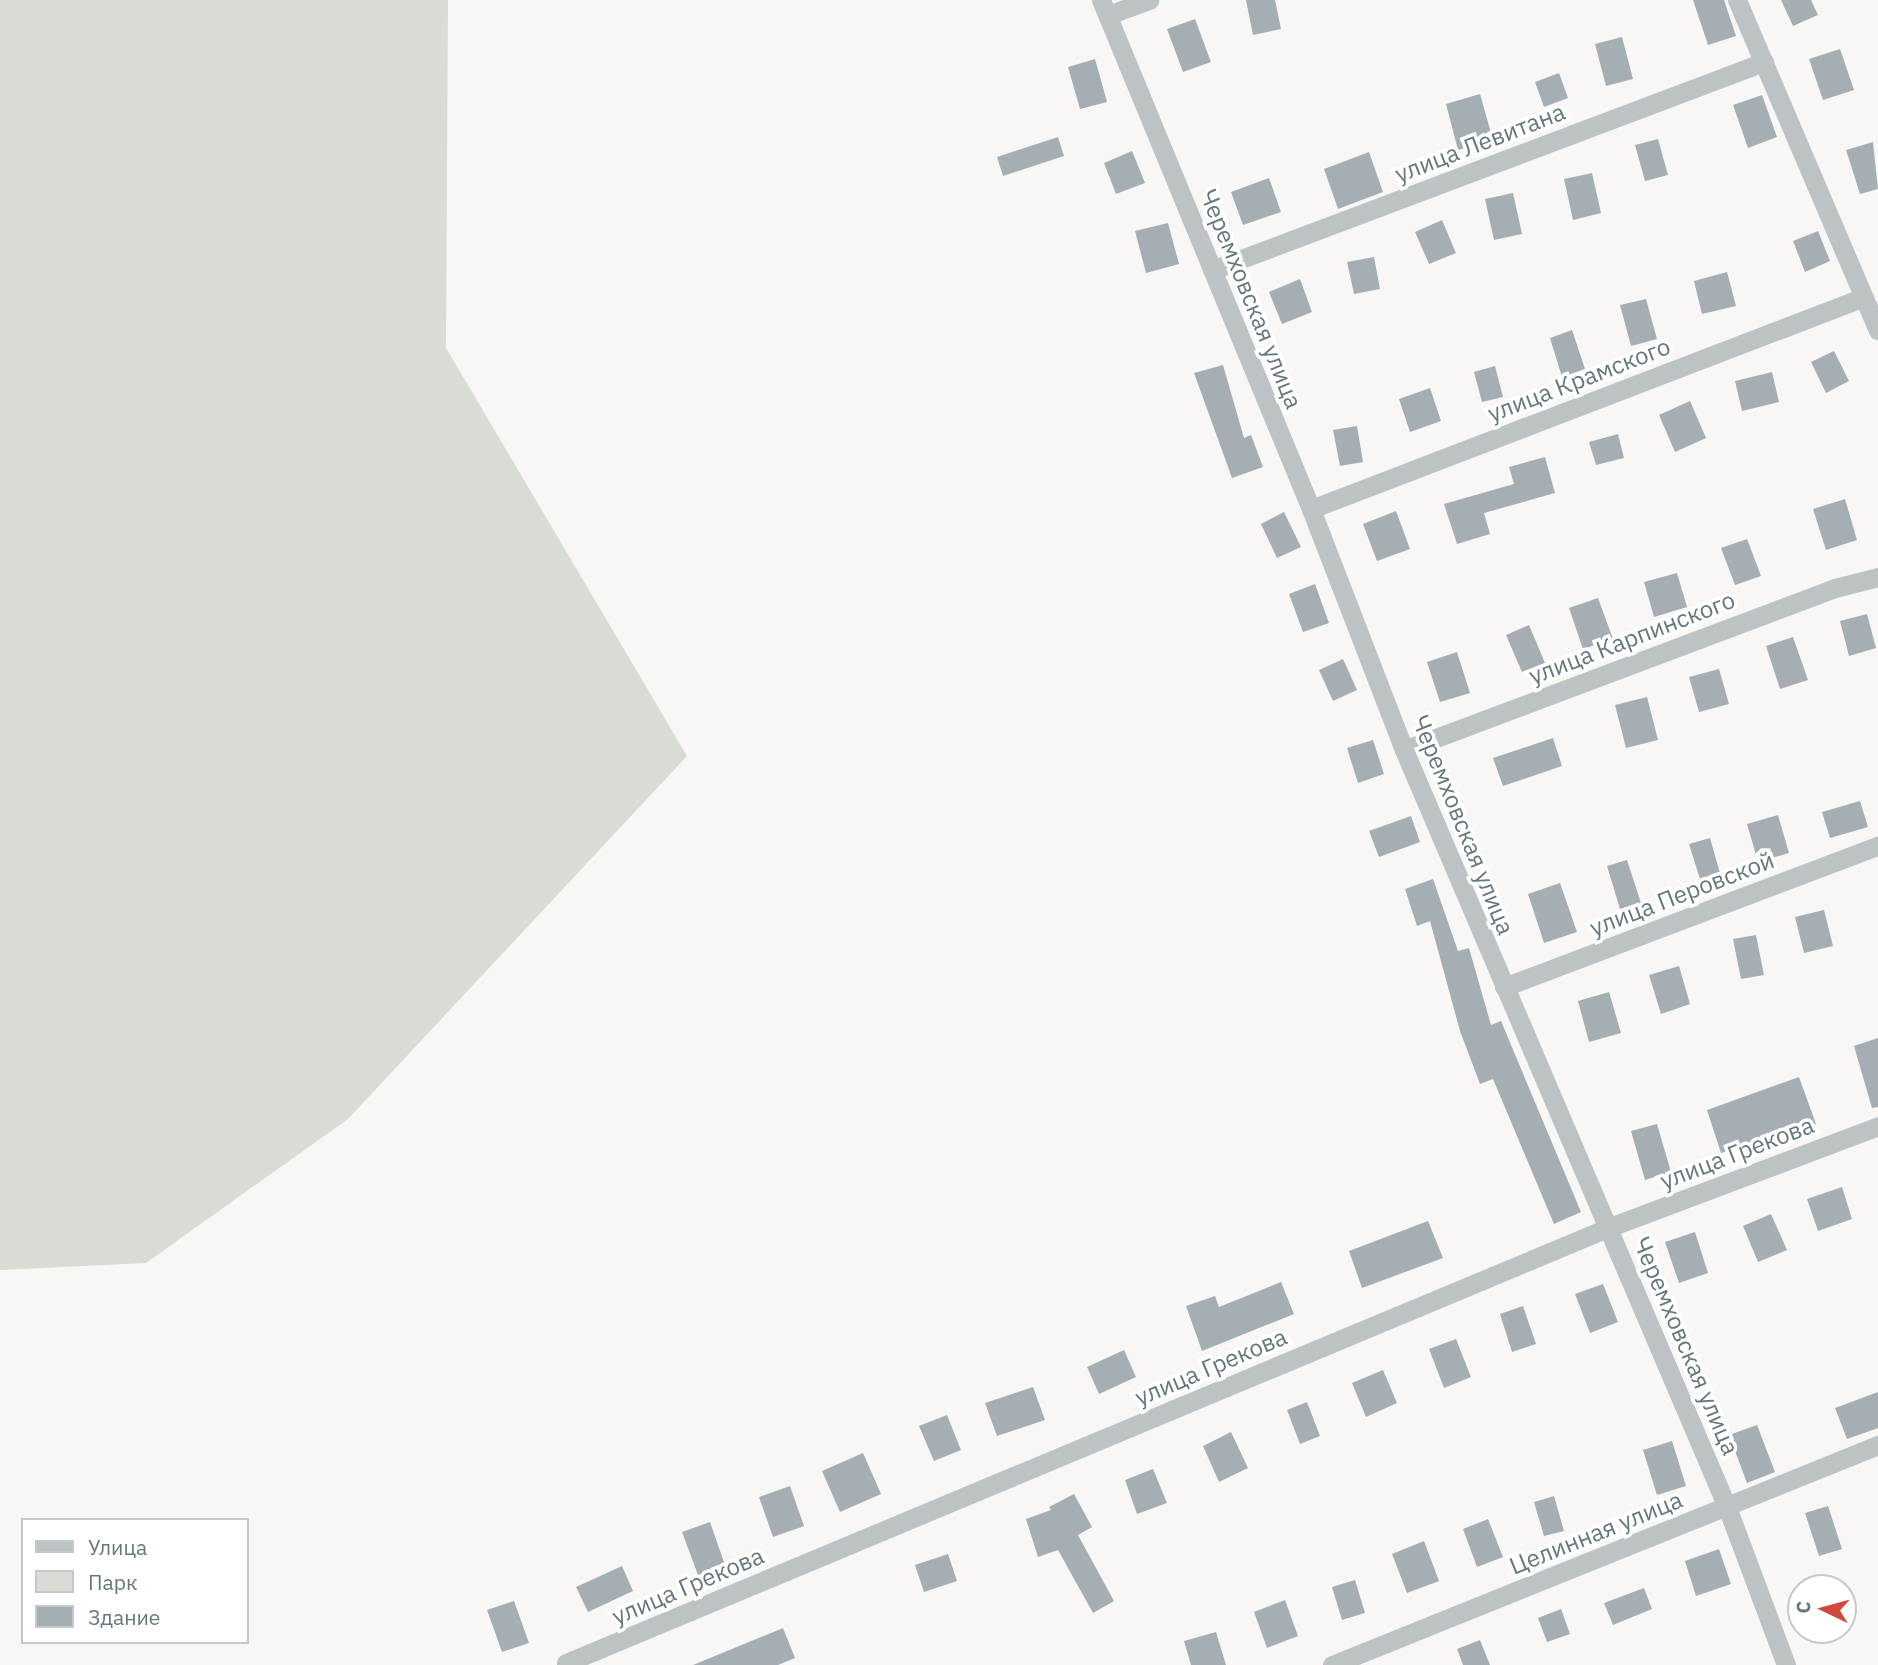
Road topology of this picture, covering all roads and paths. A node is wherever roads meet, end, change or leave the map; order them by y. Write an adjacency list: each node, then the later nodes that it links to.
1 (1149, 0): 3 (street)
2 (1737, 0): 4 (street)
3 (1105, 8): 5 (street, Черемховская улица)
4 (1764, 62): 5 (street, улица Левитана); 6 (street)
5 (1212, 270): 8 (street, Черемховская улица)
6 (1864, 297): 7 (street); 8 (street, улица Крамского)
7 (1878, 330)
8 (1311, 509): 10 (street, Черемховская улица)
9 (1878, 576): 10 (street, улица Карпинского)
10 (1404, 750): 12 (street, Черемховская улица)
11 (1878, 846): 12 (street, улица Перовской)
12 (1503, 987): 14 (street, Черемховская улица)
13 (1878, 1126): 14 (street, улица Грекова)
14 (1610, 1227): 16 (street, Черемховская улица); 17 (street, улица Грекова)
15 (1878, 1445): 16 (street, Целинная улица)
16 (1727, 1507): 18 (street, Целинная улица); 19 (street, Черемховская улица)
17 (565, 1664)
18 (1332, 1665)
19 (1786, 1665)

